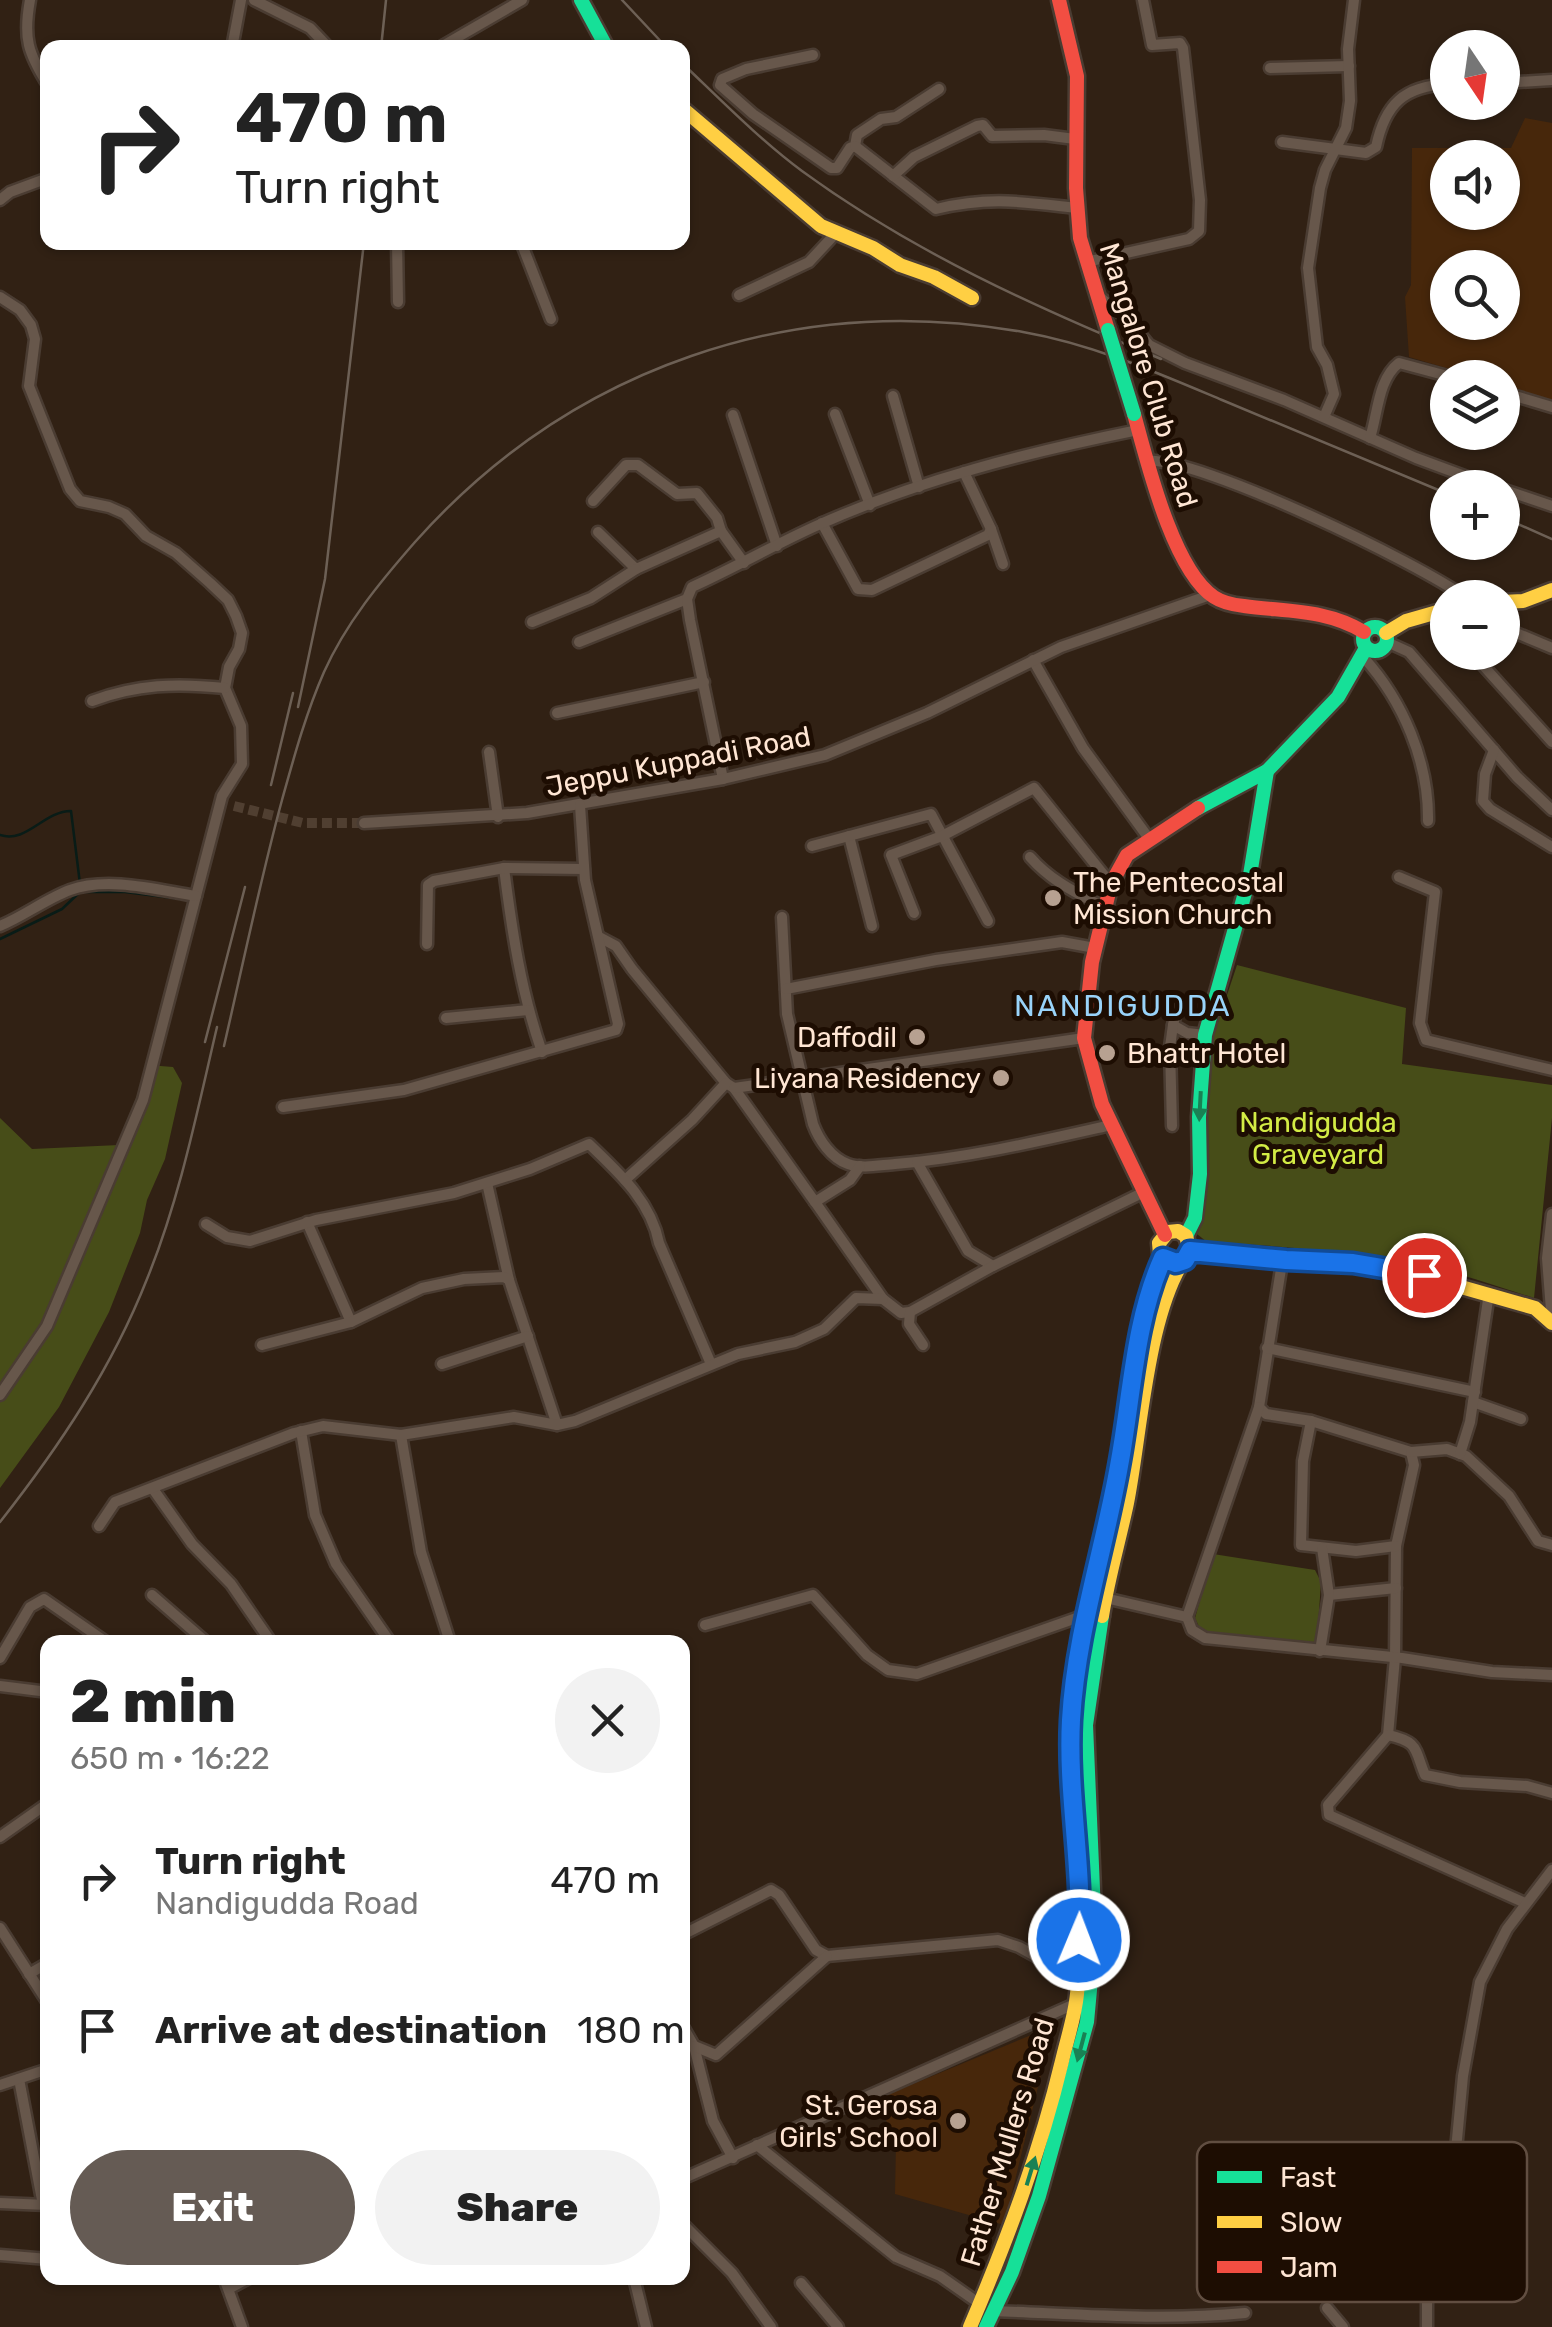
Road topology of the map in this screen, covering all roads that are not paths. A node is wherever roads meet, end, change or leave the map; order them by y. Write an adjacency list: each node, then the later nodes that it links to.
1 (30, 0): 16 (street)
2 (240, 0): 9 (street)
3 (254, 0): 10 (street)
4 (522, 0): 11 (street)
5 (581, 0): 12 (main road)
6 (1059, 0): 24 (main road, Mangalore Club Road)
7 (1143, 0): 35 (street)
8 (1354, 0): 14 (street)
9 (233, 40)
10 (321, 40)
11 (462, 40)
12 (603, 40)
13 (813, 55): 26 (street)
14 (1349, 66): 15 (street); 27 (street)
15 (1270, 68)
16 (40, 73)
17 (1552, 80): 18 (street)
18 (1520, 82)
19 (1430, 86): 27 (street)
20 (939, 90): 26 (street)
21 (690, 114): 22 (main road)
22 (696, 118): 23 (street); 32 (main road)
23 (690, 122)
24 (1076, 140): 28 (street); 31 (main road, Mangalore Club Road)
25 (1282, 142): 27 (street)
26 (855, 146): 28 (street)
27 (1335, 148): 48 (street)
28 (893, 176): 31 (street)
29 (40, 181): 30 (street)
30 (0, 200)
31 (1077, 208): 35 (main road, Mangalore Club Road)
32 (836, 233): 36 (street); 39 (main road)
33 (397, 250): 40 (street)
34 (524, 250): 41 (street)
35 (1086, 262): 37 (main road, Mangalore Club Road)
36 (740, 295)
37 (1096, 295): 48 (street); 49 (main road, Mangalore Club Road, bridge)
38 (0, 297): 83 (street)
39 (972, 298)
40 (398, 302)
41 (551, 319)
42 (1430, 371): 50 (street)
43 (893, 396): 54 (street)
44 (1520, 397): 45 (street)
45 (1552, 407)
46 (835, 414): 57 (street)
47 (733, 415): 63 (street)
48 (1324, 418): 50 (street)
49 (1138, 430): 51 (main road, Mangalore Club Road); 53 (street)
50 (1370, 438): 52 (street)
51 (1147, 461): 67 (street); 69 (main road, Mangalore Club Road)
52 (1453, 470)
53 (964, 472): 54 (street); 60 (street)
54 (919, 487): 57 (street)
55 (1520, 495): 58 (street)
56 (593, 501): 61 (street)
57 (870, 506): 59 (street)
58 (1552, 506)
59 (822, 524): 60 (street); 63 (street)
60 (991, 530): 65 (street)
61 (722, 531): 64 (street); 66 (street)
62 (598, 532): 66 (street)
63 (777, 546): 64 (street)
64 (744, 563): 70 (street)
65 (1003, 564)
66 (636, 569): 73 (street)
67 (1434, 580)
68 (1552, 590): 71 (main road)
69 (1210, 595): 74 (main road); 80 (street, Jeppu Kuppadi Road)
70 (688, 600): 77 (street); 82 (street)
71 (1520, 600)
72 (1430, 614): 76 (main road)
73 (532, 622)
74 (1364, 632): 76 (main road); 79 (main road)
75 (1520, 635): 78 (street)
76 (1387, 638): 79 (main road); 87 (street)
77 (579, 642)
78 (1552, 648)
79 (1365, 653): 89 (main road); 94 (street)
80 (1034, 660): 90 (street, Jeppu Kuppadi Road); 98 (street)
81 (1487, 670): 86 (street)
82 (704, 682): 85 (street); 90 (street)
83 (225, 688): 84 (street); 106 (street)
84 (92, 701)
85 (558, 713)
86 (1552, 742)
87 (1494, 750): 92 (street); 100 (street)
88 (489, 752): 93 (street)
89 (1267, 771): 98 (main road); 121 (main road)
90 (723, 779): 91 (street, Jeppu Kuppadi Road)
91 (580, 805): 93 (street, Jeppu Kuppadi Road); 103 (street)
92 (1552, 810)
93 (498, 817): 95 (street, Jeppu Kuppadi Road)
94 (1428, 821)
95 (364, 823)
96 (849, 836): 97 (street); 99 (street); 112 (street)
97 (942, 836): 105 (street); 108 (street); 110 (street)
98 (1150, 840): 105 (main road)
99 (812, 846)
100 (1552, 847)
101 (1030, 857): 107 (street)
102 (504, 868): 103 (street); 114 (street); 118 (street)
103 (584, 869): 113 (street)
104 (1399, 876): 124 (street)
105 (1111, 884): 107 (main road)
106 (196, 896): 111 (street); 157 (street)
107 (1106, 908): 115 (main road)
108 (914, 913)
109 (782, 917): 116 (street)
110 (988, 921)
111 (0, 926)
112 (872, 926)
113 (599, 937): 123 (street); 126 (street)
114 (427, 944)
115 (1095, 948): 116 (street); 122 (main road)
116 (786, 989): 125 (street)
117 (1179, 1000): 120 (street)
118 (528, 1010): 119 (street); 123 (street)
119 (446, 1018)
120 (1173, 1025): 121 (street); 129 (street)
121 (1205, 1036): 140 (main road, one-way to 140)
122 (1084, 1038): 125 (street); 128 (main road)
123 (542, 1052): 127 (street)
124 (1552, 1070)
125 (803, 1079): 126 (street); 131 (street)
126 (730, 1085): 132 (street); 135 (street)
127 (283, 1108)
128 (1111, 1125): 130 (street); 134 (main road)
129 (1172, 1126)
130 (918, 1162): 131 (street); 144 (street)
131 (860, 1166): 135 (street)
132 (626, 1180): 133 (street); 156 (street)
133 (487, 1183): 137 (street); 145 (street)
134 (1144, 1192): 139 (main road); 144 (street)
135 (815, 1202): 147 (street)
136 (1552, 1214): 150 (street)
137 (308, 1222): 138 (street); 149 (street)
138 (206, 1224)
139 (1164, 1235): 140 (main road); 142 (main road)
140 (1186, 1236): 141 (main road)
141 (1186, 1256): 142 (main road); 143 (main road); 175 (main road)
142 (1163, 1258): 176 (main road, Father Mullers Road)
143 (1286, 1260): 146 (main road); 154 (street)
144 (993, 1266): 148 (street)
145 (510, 1280): 149 (street); 151 (street)
146 (1489, 1294): 150 (main road); 158 (street)
147 (883, 1299): 148 (street); 156 (street)
148 (910, 1312): 153 (street)
149 (351, 1322): 152 (street)
150 (1552, 1323)
151 (528, 1336): 155 (street); 162 (street)
152 (262, 1345)
153 (923, 1345)
154 (1267, 1348): 158 (street); 159 (street)
155 (442, 1364)
156 (711, 1364): 162 (street)
157 (0, 1395)
158 (1474, 1397): 160 (street); 166 (street)
159 (1259, 1407): 161 (street); 177 (street)
160 (1521, 1419)
161 (1311, 1421): 165 (street); 171 (street)
162 (557, 1425): 164 (street)
163 (301, 1431): 164 (street); 167 (street); 184 (street)
164 (401, 1435): 185 (street)
165 (1411, 1452): 166 (street); 169 (street)
166 (1460, 1454): 170 (street)
167 (152, 1489): 168 (street); 183 (street)
168 (100, 1526)
169 (1396, 1546): 171 (street); 172 (street)
170 (1552, 1546)
171 (1322, 1548): 174 (street)
172 (1396, 1588): 174 (street); 188 (street)
173 (152, 1595): 179 (street)
174 (1329, 1595): 186 (street)
175 (1104, 1598): 177 (street); 205 (main road)
176 (1085, 1615): 178 (street); 203 (main road, Father Mullers Road)
177 (1187, 1617): 186 (street)
178 (705, 1625)
179 (194, 1632): 181 (street); 182 (street)
180 (96, 1635): 187 (street)
181 (191, 1635)
182 (198, 1635)
183 (266, 1635)
184 (381, 1635)
185 (448, 1635)
186 (1320, 1651): 188 (street)
187 (0, 1658)
188 (1395, 1658): 189 (street); 192 (street)
189 (1552, 1676)
190 (0, 1686): 191 (street)
191 (40, 1691)
192 (1388, 1735): 193 (street); 197 (street)
193 (1552, 1793)
194 (40, 1809): 195 (street)
195 (0, 1837)
196 (1552, 1870): 197 (street)
197 (1525, 1903): 211 (street)
198 (0, 1928): 202 (street)
199 (690, 1931): 200 (street)
200 (827, 1956): 203 (street); 207 (street)
201 (40, 1967): 202 (street)
202 (29, 1974): 204 (street)
203 (1077, 1978): 205 (main road, Father Mullers Road)
204 (40, 1990)
205 (1082, 2003): 212 (street); 224 (main road, Father Mullers Road)
206 (690, 2039): 207 (street)
207 (694, 2046): 213 (street)
208 (40, 2072): 209 (street)
209 (18, 2079): 210 (street); 215 (street)
210 (0, 2085)
211 (1456, 2142)
212 (756, 2146): 213 (street); 224 (street)
213 (733, 2158): 214 (street)
214 (690, 2176)
215 (40, 2182)
216 (0, 2203): 217 (street)
217 (40, 2205)
218 (690, 2230): 230 (street)
219 (0, 2255): 220 (street)
220 (40, 2258)
221 (801, 2283): 231 (street)
222 (228, 2285): 228 (street)
223 (636, 2285): 229 (street)
224 (987, 2308): 227 (street); 232 (main road, Father Mullers Road); 233 (main road)
225 (1327, 2308): 234 (street)
226 (1245, 2313): 227 (street)
227 (1099, 2322)
228 (242, 2327)
229 (646, 2327)
230 (771, 2327)
231 (838, 2327)
232 (970, 2327)
233 (986, 2327)
234 (1342, 2327)

